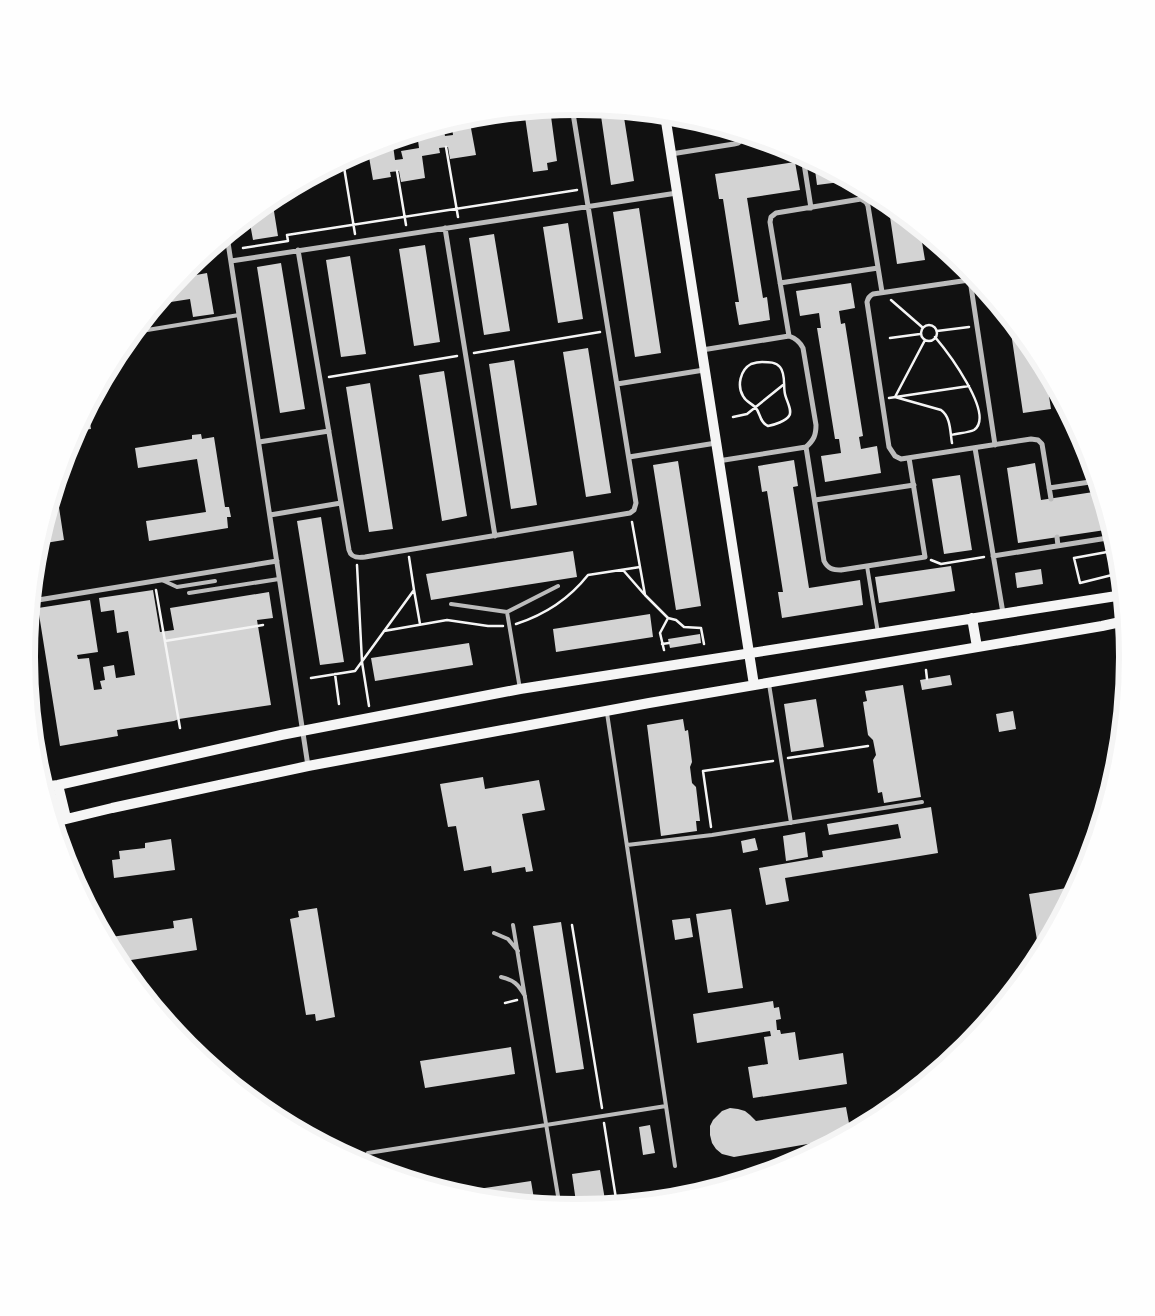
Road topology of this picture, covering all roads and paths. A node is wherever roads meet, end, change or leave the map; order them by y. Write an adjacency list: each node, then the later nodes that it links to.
1 (573, 115): 9 (street)
2 (666, 123): 5 (main road)
3 (740, 140): 5 (street)
4 (446, 147): 12 (path)
5 (671, 154): 10 (main road)
6 (804, 166): 13 (street)
7 (344, 168): 15 (path)
8 (397, 171): 14 (path)
9 (586, 188): 11 (street); 12 (path)
10 (677, 194): 11 (street); 39 (main road)
11 (588, 207): 16 (street); 41 (street)
12 (457, 208): 14 (path); 16 (path)
13 (811, 208): 24 (street); 26 (street)
14 (404, 216): 15 (path); 18 (path)
15 (353, 224): 19 (path); 21 (path)
16 (460, 226): 17 (street)
17 (445, 228): 18 (street); 64 (street)
18 (407, 234): 19 (street)
19 (356, 242): 22 (street)
20 (228, 243): 23 (street)
21 (243, 248)
22 (298, 250): 23 (street); 47 (street)
23 (231, 261): 29 (street)
24 (878, 268): 26 (street); 28 (street)
25 (966, 280): 28 (street)
26 (780, 283): 35 (street)
27 (974, 288): 50 (street)
28 (882, 292): 31 (path); 54 (street)
29 (239, 315): 32 (lane); 48 (street)
30 (969, 327): 33 (path)
31 (922, 328): 33 (path); 34 (path)
32 (145, 330)
33 (936, 331): 36 (path)
34 (920, 334): 37 (path); 38 (path)
35 (788, 336): 39 (street); 51 (street)
36 (935, 337): 38 (path); 43 (path)
37 (890, 338)
38 (925, 340): 44 (path)
39 (701, 350): 40 (main road)
40 (704, 370): 41 (street); 49 (main road)
41 (617, 384): 53 (street)
42 (783, 385): 45 (path); 45 (path); 45 (path)
43 (969, 386): 44 (path); 44 (path)
44 (896, 397)
45 (756, 407): 46 (path)
46 (733, 417)
47 (329, 431): 48 (street); 61 (street)
48 (259, 442): 63 (street)
49 (716, 443): 53 (street); 55 (main road)
50 (995, 445): 52 (street); 58 (street)
51 (806, 447): 55 (street); 60 (street)
52 (975, 448): 54 (street); 70 (street)
53 (629, 457): 62 (street)
54 (910, 458): 57 (street)
55 (718, 461): 102 (main road)
56 (1090, 482): 58 (street)
57 (914, 486): 60 (street); 72 (street)
58 (1049, 488): 59 (street)
59 (1051, 499)
60 (815, 500): 74 (street)
61 (341, 503): 63 (street); 71 (street)
62 (630, 513): 64 (street); 84 (path)
63 (270, 515): 73 (street)
64 (495, 536): 68 (street)
65 (1057, 537): 67 (street)
66 (1107, 538): 67 (street)
67 (1058, 546): 70 (street)
68 (408, 550): 71 (street); 82 (path)
69 (1110, 551): 76 (path)
70 (993, 556): 72 (path); 89 (street)
71 (356, 557): 103 (path)
72 (925, 557): 74 (street)
73 (277, 561): 77 (street); 78 (street)
74 (867, 566): 95 (lane)
75 (623, 570): 84 (path)
76 (1113, 575)
77 (279, 579): 83 (lane); 115 (street)
78 (162, 580): 79 (street); 80 (lane)
79 (155, 581): 86 (street); 96 (path)
80 (215, 581)
81 (558, 586): 88 (lane)
82 (414, 590): 93 (path); 103 (path)
83 (190, 594)
84 (645, 595): 90 (path)
85 (1116, 596): 89 (main road)
86 (39, 600)
87 (451, 604): 88 (lane)
88 (507, 612): 110 (lane)
89 (1003, 614): 91 (main road)
90 (668, 618): 98 (path); 99 (path)
91 (972, 618): 95 (main road); 100 (main road)
92 (1119, 623): 100 (main road)
93 (420, 624)
94 (263, 626): 96 (path)
95 (878, 633): 102 (main road)
96 (165, 642): 114 (path)
97 (669, 643): 98 (path)
98 (662, 644): 101 (path)
99 (704, 644)
100 (977, 647): 108 (main road)
101 (664, 650)
102 (748, 653): 109 (main road); 110 (main road)
103 (362, 662): 105 (path); 113 (path)
104 (926, 670): 107 (path)
105 (335, 674): 106 (path); 111 (path)
106 (311, 678)
107 (927, 679)
108 (769, 682): 109 (main road); 117 (lane)
109 (754, 684): 112 (main road)
110 (520, 689): 113 (main road)
111 (340, 704)
112 (607, 710): 118 (main road); 126 (lane)
113 (372, 717): 115 (main road)
114 (180, 728)
115 (302, 731): 118 (street); 119 (main road)
116 (868, 746): 117 (path)
117 (781, 759): 124 (lane); 125 (path)
118 (308, 766): 122 (main road)
119 (58, 785): 120 (main road); 122 (main road)
120 (50, 786)
121 (922, 802): 124 (lane)
122 (66, 818): 123 (main road)
123 (60, 820)
124 (791, 823): 125 (lane)
125 (712, 835): 126 (lane)
126 (627, 845): 134 (lane)
127 (513, 925): 130 (lane)
128 (572, 925): 135 (path)
129 (494, 933): 130 (lane)
130 (518, 951): 132 (lane)
131 (501, 977): 132 (lane)
132 (526, 997): 133 (path); 136 (lane)
133 (505, 1003)
134 (666, 1106): 135 (lane); 138 (lane)
135 (603, 1116): 136 (lane); 140 (path)
136 (547, 1124): 137 (lane); 139 (lane)
137 (368, 1153)
138 (676, 1166)
139 (559, 1199)
140 (616, 1199)

